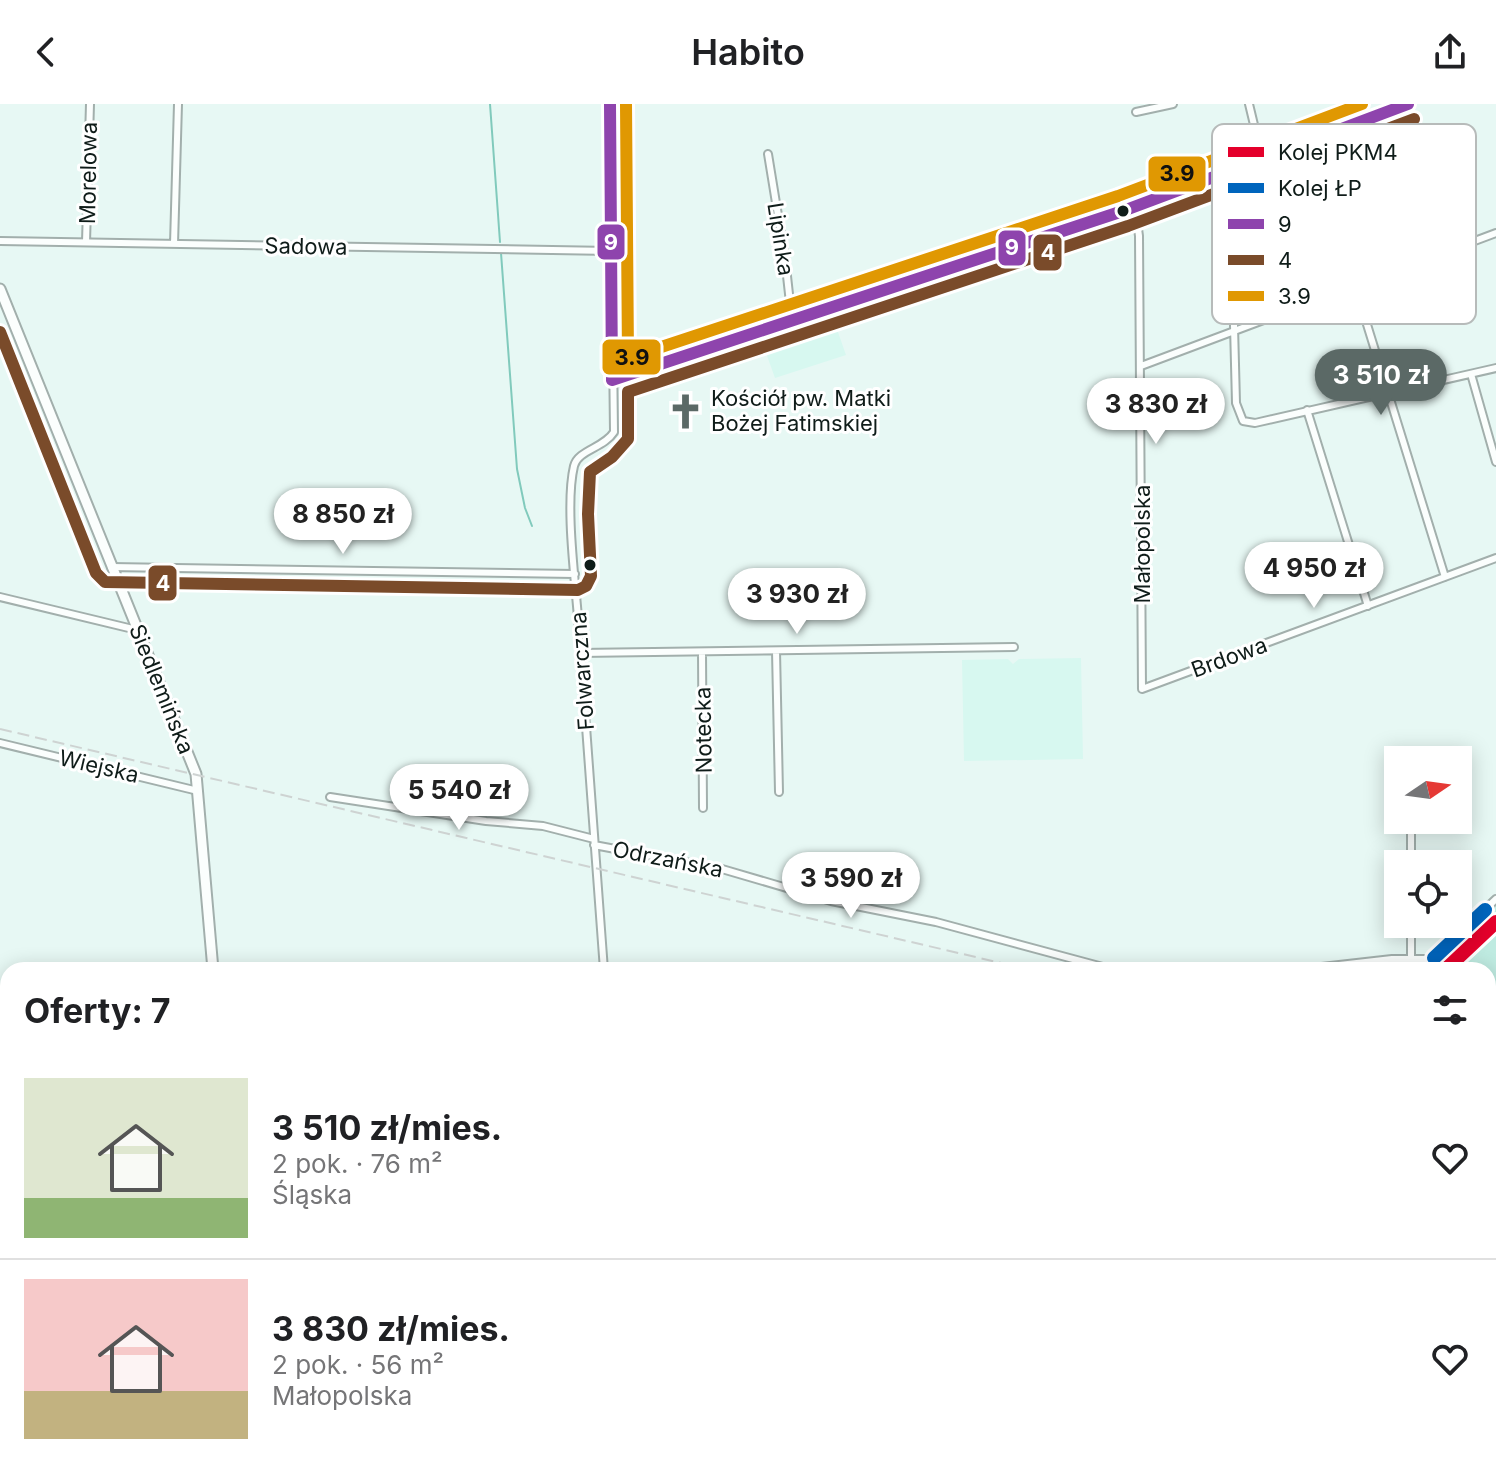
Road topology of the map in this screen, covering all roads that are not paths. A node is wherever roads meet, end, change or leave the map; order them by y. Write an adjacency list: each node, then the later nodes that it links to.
1 (90, 104): 18 (street, Morelowa)
2 (178, 104): 19 (street)
3 (610, 104): 20 (street, Folwarczna)
4 (1173, 104): 8 (street)
5 (1249, 104): 10 (street)
6 (1375, 104): 9 (street)
7 (1408, 104): 9 (street)
8 (1136, 112)
9 (1378, 115): 11 (street)
10 (1254, 124)
11 (1354, 124)
12 (768, 154): 22 (street, Lipinka)
13 (1212, 177): 14 (street)
14 (1135, 207): 22 (street); 27 (street, Małopolska)
15 (1496, 233): 17 (street)
16 (0, 241): 18 (street, Sadowa)
17 (1476, 241)
18 (86, 242): 19 (street, Sadowa)
19 (174, 244): 20 (street, Sadowa)
20 (611, 251): 30 (street, Folwarczna)
21 (0, 289): 35 (street, Siedlemińska)
22 (789, 323): 30 (street)
23 (1234, 324): 26 (street)
24 (1255, 324): 26 (street)
25 (1367, 324): 31 (street)
26 (1234, 332): 27 (street); 32 (street)
27 (1141, 366): 45 (street, Małopolska)
28 (1496, 368): 29 (street)
29 (1471, 374): 31 (street); 33 (street)
30 (612, 380): 36 (street, Folwarczna)
31 (1389, 391): 32 (street); 37 (street)
32 (1307, 410): 39 (street)
33 (1496, 462)
34 (1496, 558): 37 (street, Brdowa)
35 (111, 567): 36 (street); 40 (street, Siedlemińska)
36 (575, 574): 44 (street, Folwarczna)
37 (1445, 577): 39 (street, Brdowa)
38 (0, 597): 40 (street)
39 (1368, 606): 45 (street, Brdowa)
40 (137, 630): 47 (street, Siedlemińska)
41 (1014, 647): 42 (street)
42 (776, 651): 43 (street); 48 (street)
43 (702, 652): 44 (street); 50 (street, Notecka)
44 (580, 653): 51 (street, Folwarczna)
45 (1142, 689)
46 (0, 743): 47 (street, Wiejska)
47 (198, 791): 55 (street, Siedlemińska)
48 (779, 792)
49 (330, 797): 51 (street, Odrzańska)
50 (703, 808)
51 (594, 842): 56 (street, Folwarczna); 57 (street, Odrzańska)
52 (1496, 899): 54 (street)
53 (1411, 938): 54 (street)
54 (1411, 959): 58 (street)
55 (212, 962)
56 (603, 962)
57 (1084, 962)
58 (1379, 962)

